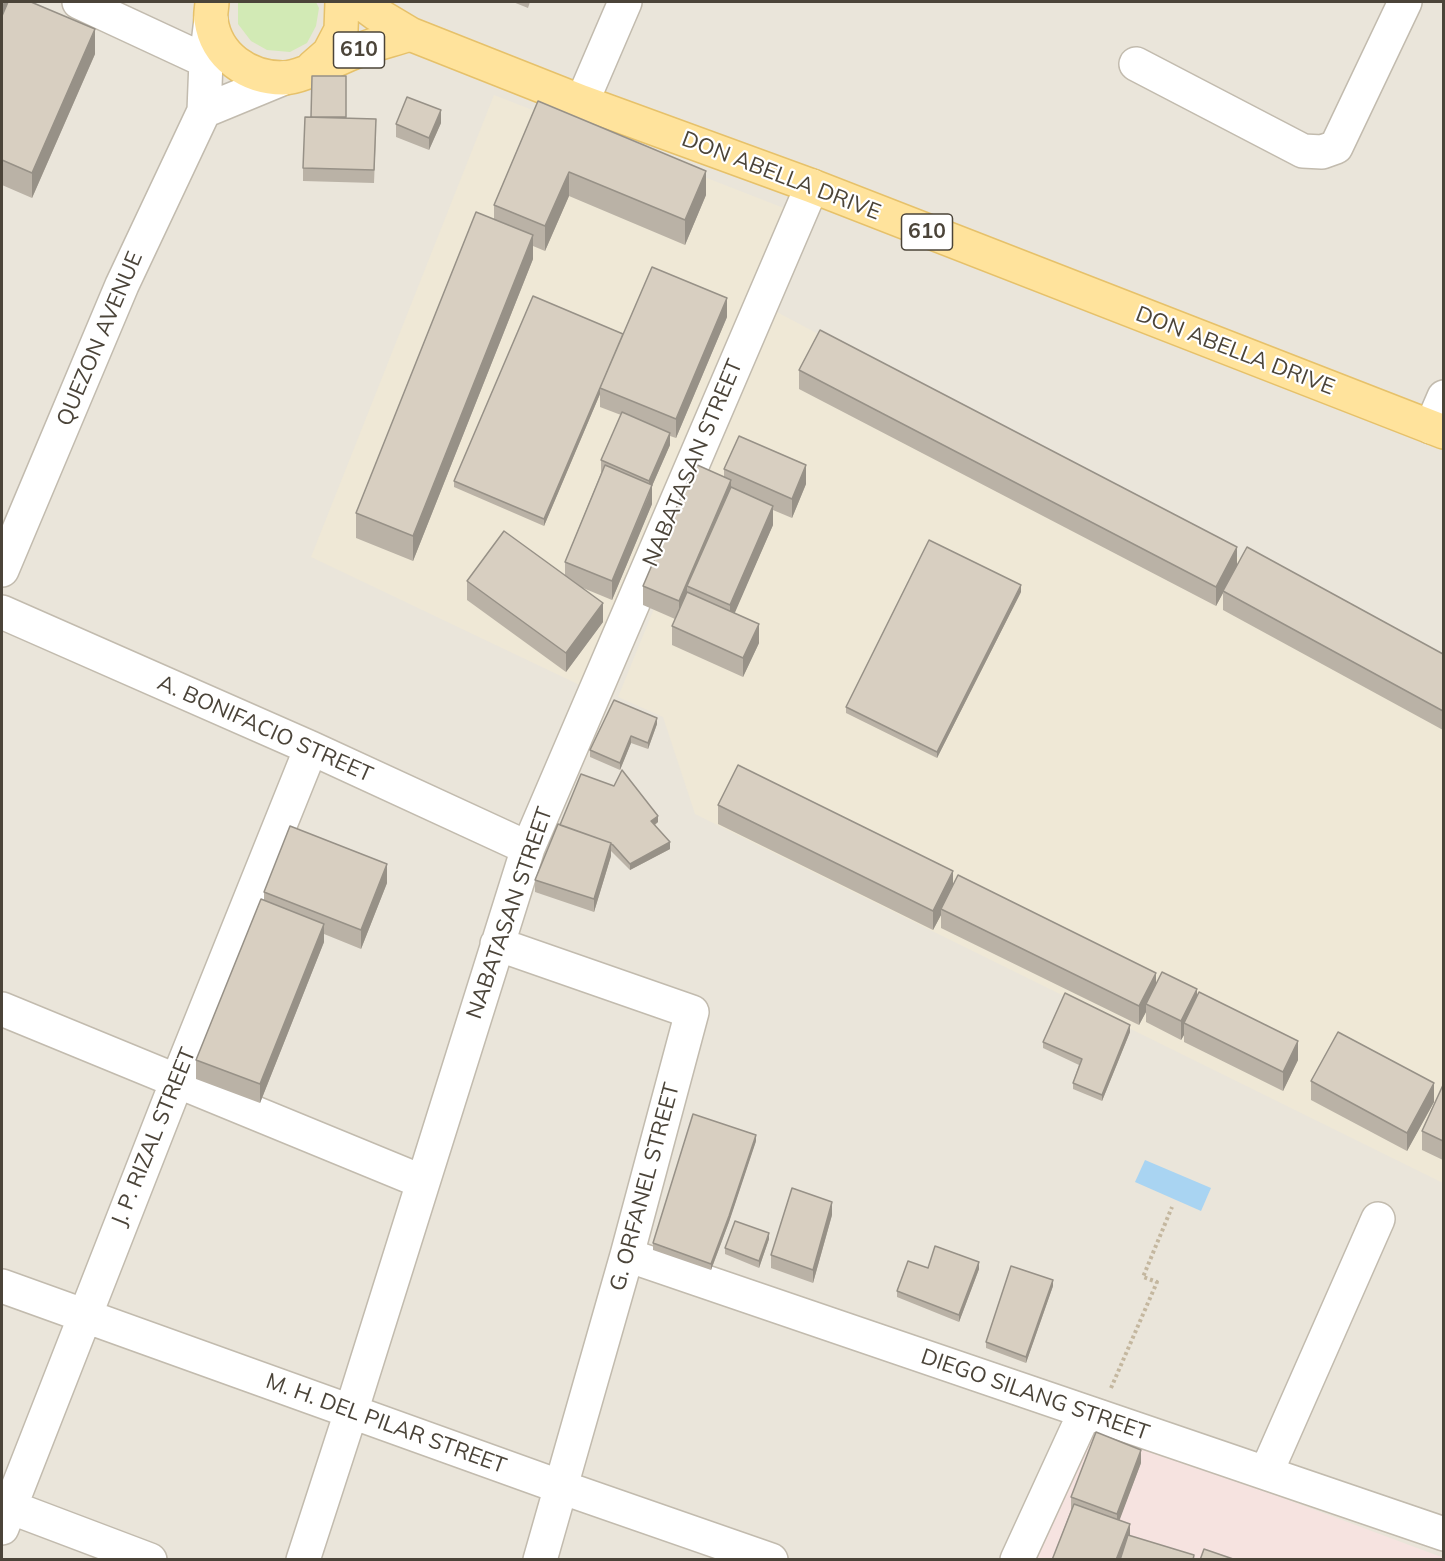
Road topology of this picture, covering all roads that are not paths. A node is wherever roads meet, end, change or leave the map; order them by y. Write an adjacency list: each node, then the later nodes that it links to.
1 (79, 2): 8 (street)
2 (342, 2): 10 (main road, 610)
3 (360, 2): 7 (main road, DON ABELLA DRIVE / 610)
4 (626, 2): 11 (street)
5 (1406, 2): 9 (street)
6 (211, 10): 8 (street, QUEZON AVENUE); 10 (main road)
7 (410, 34): 10 (main road, 610); 11 (main road, DON ABELLA DRIVE / 610)
8 (206, 61): 12 (street, QUEZON AVENUE)
9 (1136, 64)
10 (297, 74): 12 (street)
11 (582, 102): 13 (main road, DON ABELLA DRIVE / 610)
12 (204, 111): 15 (street, QUEZON AVENUE)
13 (812, 186): 14 (main road, DON ABELLA DRIVE / 610); 18 (street, NABATASAN STREET)
14 (1439, 419)
15 (2, 570)
16 (2, 612): 17 (street, A. BONIFACIO STREET)
17 (311, 748): 18 (street, A. BONIFACIO STREET); 21 (street, J. P. RIZAL STREET)
18 (528, 848): 19 (street, NABATASAN STREET)
19 (497, 945): 22 (street, NABATASAN STREET); 24 (street, G. ORFANEL STREET)
20 (2, 1009): 21 (street)
21 (177, 1081): 22 (street); 26 (street, J. P. RIZAL STREET)
22 (423, 1182): 27 (street, NABATASAN STREET)
23 (1378, 1219): 29 (street)
24 (627, 1255): 28 (street, DIEGO SILANG STREET); 30 (street, G. ORFANEL STREET)
25 (2, 1286): 26 (street, M. H. DEL PILAR STREET)
26 (84, 1316): 27 (street, M. H. DEL PILAR STREET); 31 (street, J. P. RIZAL STREET)
27 (351, 1412): 30 (street, M. H. DEL PILAR STREET); 34 (street, NABATASAN STREET)
28 (1092, 1414): 29 (street, DIEGO SILANG STREET); 37 (street)
29 (1266, 1473): 32 (street, DIEGO SILANG STREET)
30 (561, 1486): 35 (street, G. ORFANEL STREET); 36 (street, M. H. DEL PILAR STREET)
31 (4, 1513): 33 (street)
32 (1443, 1534)
33 (150, 1560)
34 (303, 1560)
35 (540, 1560)
36 (771, 1560)
37 (1017, 1560)

